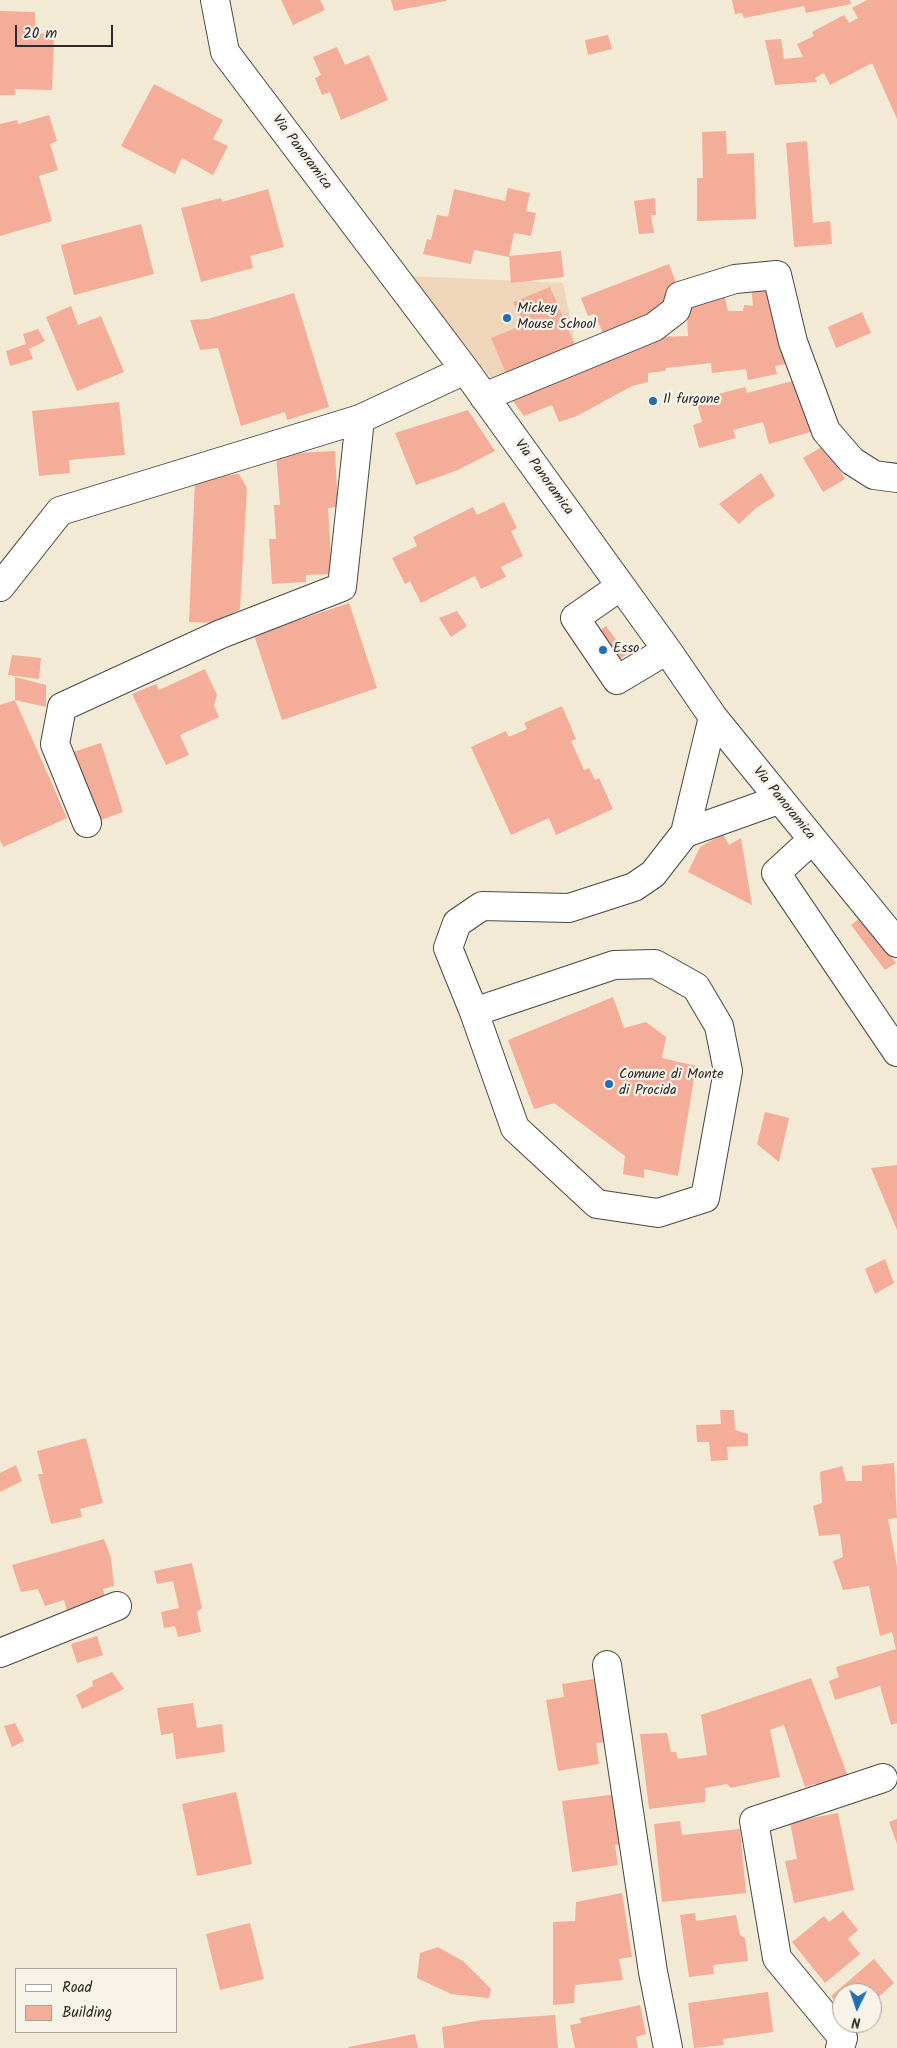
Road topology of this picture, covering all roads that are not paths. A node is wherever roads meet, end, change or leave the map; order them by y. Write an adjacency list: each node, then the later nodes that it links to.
1 (215, 0): 2 (street, Via Panoramica)
2 (465, 370): 3 (street, Via Panoramica); 4 (street)
3 (484, 398): 5 (street); 6 (street, Via Panoramica)
4 (360, 419): 7 (street); 11 (street)
5 (897, 478)
6 (620, 586): 8 (street, Via Panoramica); 8 (street)
7 (0, 587)
8 (667, 650): 9 (street, Via Panoramica)
9 (713, 717): 10 (street, Via Panoramica); 12 (street)
10 (778, 800): 12 (street); 13 (street, Via Panoramica)
11 (87, 822)
12 (685, 833): 15 (street)
13 (812, 840): 14 (street, Via Panoramica); 16 (street)
14 (897, 943)
15 (474, 1012): 15 (street)
16 (897, 1052)
17 (117, 1606): 18 (street)
18 (0, 1653)
19 (607, 1665): 21 (street)
20 (883, 1778): 22 (street)
21 (668, 2048)
22 (840, 2048)

